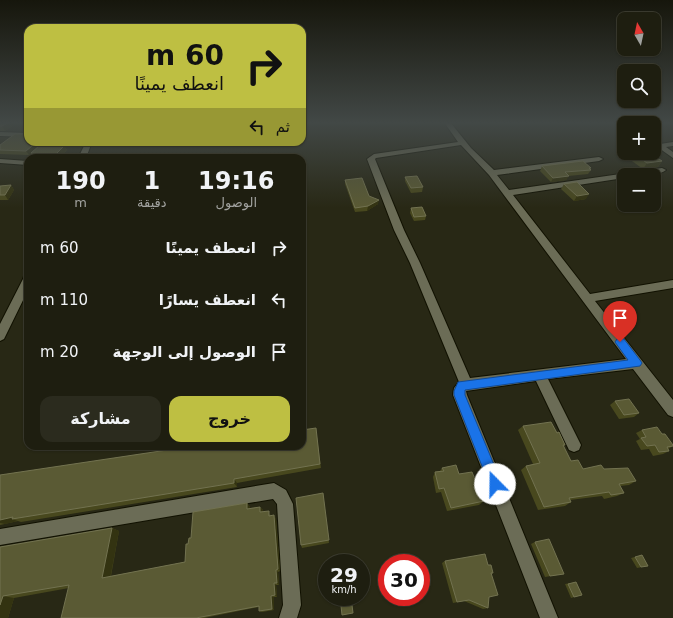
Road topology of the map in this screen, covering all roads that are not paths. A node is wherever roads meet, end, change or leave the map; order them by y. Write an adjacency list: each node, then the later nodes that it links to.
1 (409, 151): 16 (street)
2 (469, 151): 6 (street)
3 (599, 159): 6 (street)
4 (0, 161): 5 (street)
5 (24, 163)
6 (492, 173): 8 (street)
7 (617, 177): 8 (street)
8 (507, 193): 11 (street)
9 (673, 284): 11 (street)
10 (24, 286): 12 (street)
11 (587, 298): 14 (street)
12 (3, 323): 13 (street)
13 (0, 336)
14 (637, 363): 15 (street); 17 (street)
15 (539, 375): 16 (street); 18 (street)
16 (466, 384): 21 (street)
17 (673, 411)
18 (574, 445)
19 (0, 537): 20 (street)
20 (288, 618)
21 (549, 618)

